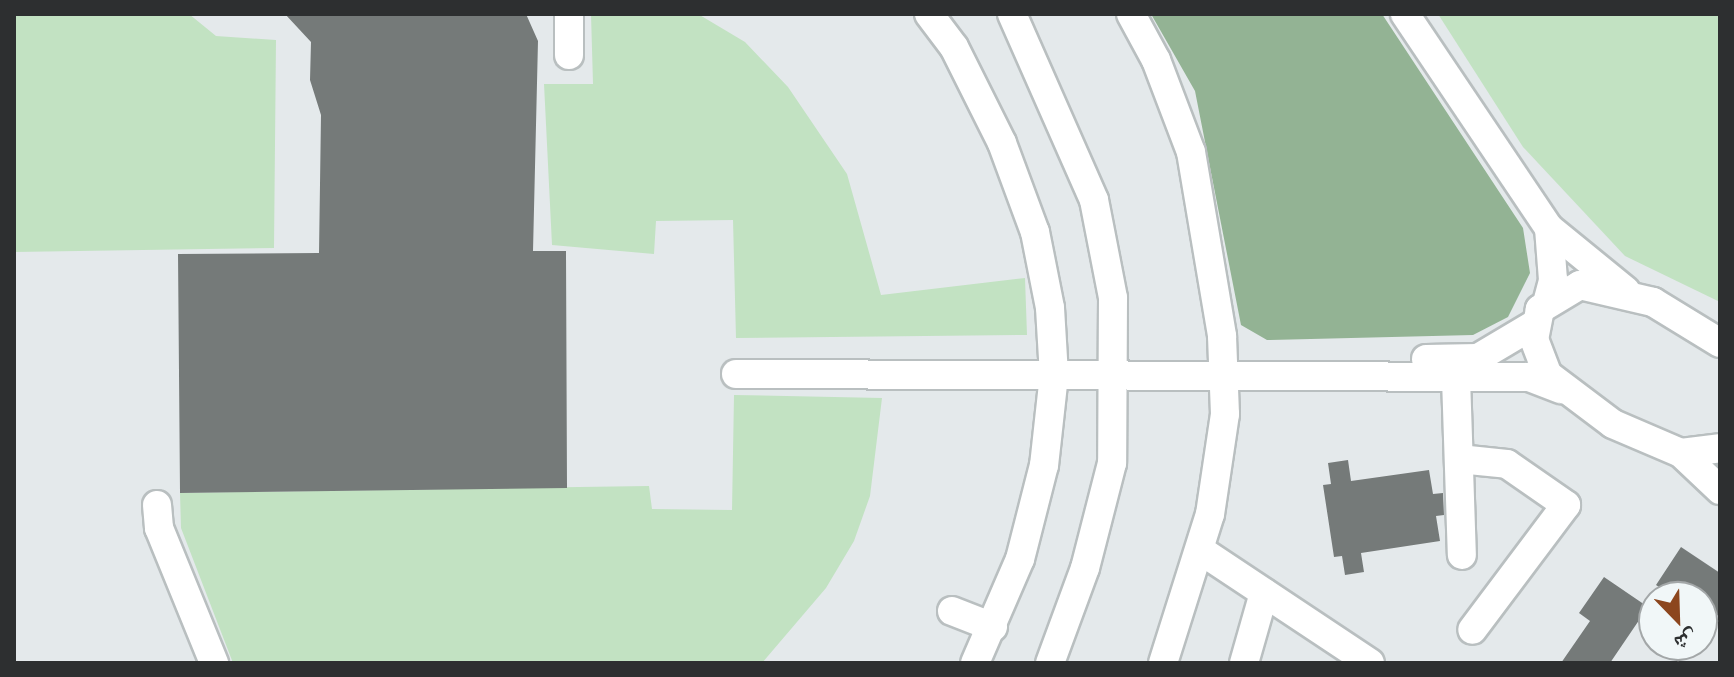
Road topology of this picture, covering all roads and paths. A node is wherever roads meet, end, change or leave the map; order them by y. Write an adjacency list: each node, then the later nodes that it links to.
1 (569, 14): 6 (street)
2 (929, 14): 12 (street)
3 (1012, 14): 13 (street)
4 (1131, 14): 14 (street)
5 (1405, 14): 7 (street)
6 (569, 55)
7 (1549, 228): 8 (street); 9 (street)
8 (1630, 294): 9 (street); 10 (street)
9 (1541, 314): 14 (street); 16 (street)
10 (1717, 339)
11 (736, 374): 12 (street)
12 (1054, 375): 13 (street); 26 (street)
13 (1117, 376): 14 (street); 30 (street)
14 (1223, 376): 15 (street); 22 (street)
15 (1456, 378): 16 (street); 19 (street)
16 (1561, 389): 18 (street)
17 (1720, 448): 18 (street)
18 (1681, 453): 20 (street)
19 (1459, 459): 23 (street); 27 (street)
20 (1720, 490)
21 (157, 505): 28 (street)
22 (1200, 550): 24 (street); 31 (street)
23 (1462, 555)
24 (1264, 593): 32 (street); 33 (street)
25 (952, 611): 26 (street)
26 (993, 627): 29 (street)
27 (1472, 630)
28 (214, 663)
29 (975, 663)
30 (1050, 663)
31 (1163, 663)
32 (1244, 663)
33 (1370, 663)

